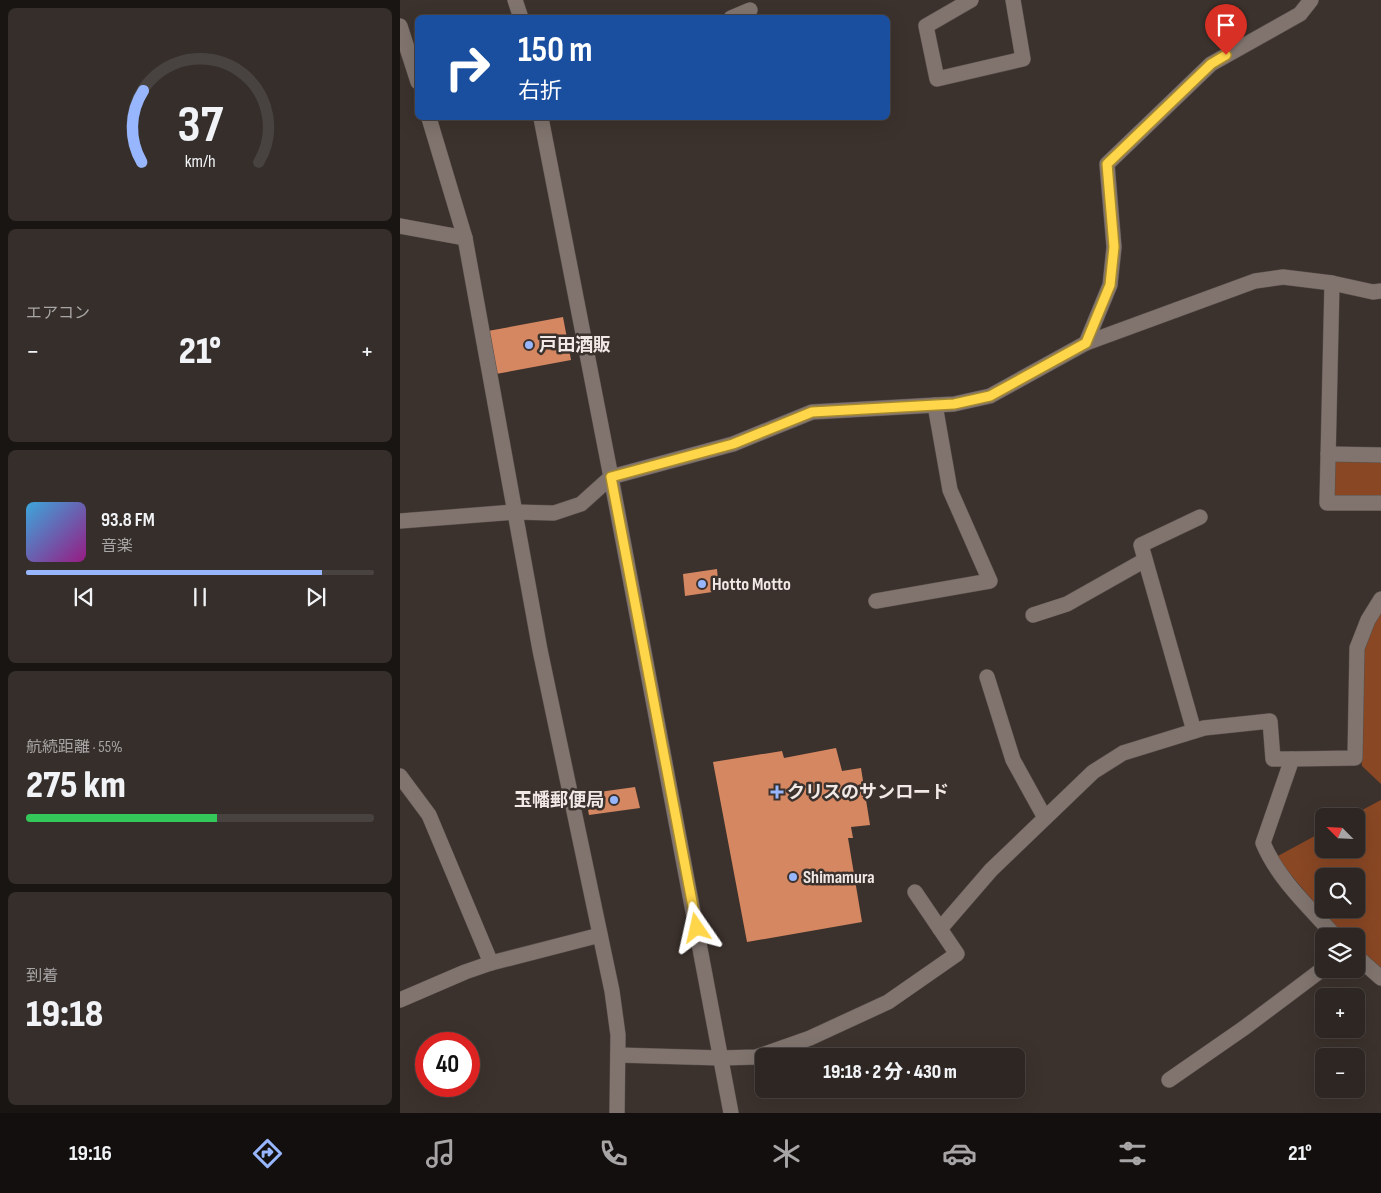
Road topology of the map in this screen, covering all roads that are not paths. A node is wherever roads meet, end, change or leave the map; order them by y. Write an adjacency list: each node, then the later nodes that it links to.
1 (515, 0): 6 (street)
2 (971, 0): 3 (street)
3 (1014, 0)
4 (1311, 0): 16 (street)
5 (750, 10): 7 (street)
6 (519, 15)
7 (738, 15)
8 (400, 26): 9 (street)
9 (415, 73)
10 (429, 120): 13 (street)
11 (540, 120): 20 (street)
12 (400, 226): 13 (street)
13 (465, 238): 22 (street)
14 (1332, 283): 15 (street); 16 (street); 18 (street)
15 (1381, 292)
16 (1086, 343): 17 (street)
17 (935, 406): 20 (street); 27 (street)
18 (1328, 454): 19 (street); 21 (street)
19 (1381, 455)
20 (611, 477): 22 (street); 44 (street)
21 (1381, 503)
22 (515, 512): 24 (street); 37 (street)
23 (1200, 517): 25 (street)
24 (400, 521)
25 (1145, 560): 28 (street); 30 (street)
26 (1381, 599): 31 (street)
27 (876, 601)
28 (1033, 615)
29 (987, 677): 33 (street)
30 (1194, 731): 31 (street); 33 (street)
31 (1292, 759): 35 (street)
32 (400, 776): 38 (street)
33 (1045, 818): 36 (street)
34 (915, 892): 36 (street)
35 (1329, 928)
36 (940, 929): 44 (street)
37 (600, 935): 38 (street); 43 (street)
38 (491, 963): 42 (street)
39 (1365, 964): 41 (street)
40 (1315, 975): 45 (street)
41 (1381, 978)
42 (400, 1000)
43 (618, 1055): 44 (street); 46 (street)
44 (721, 1058): 47 (street)
45 (1169, 1080)
46 (617, 1113)
47 (731, 1113)

